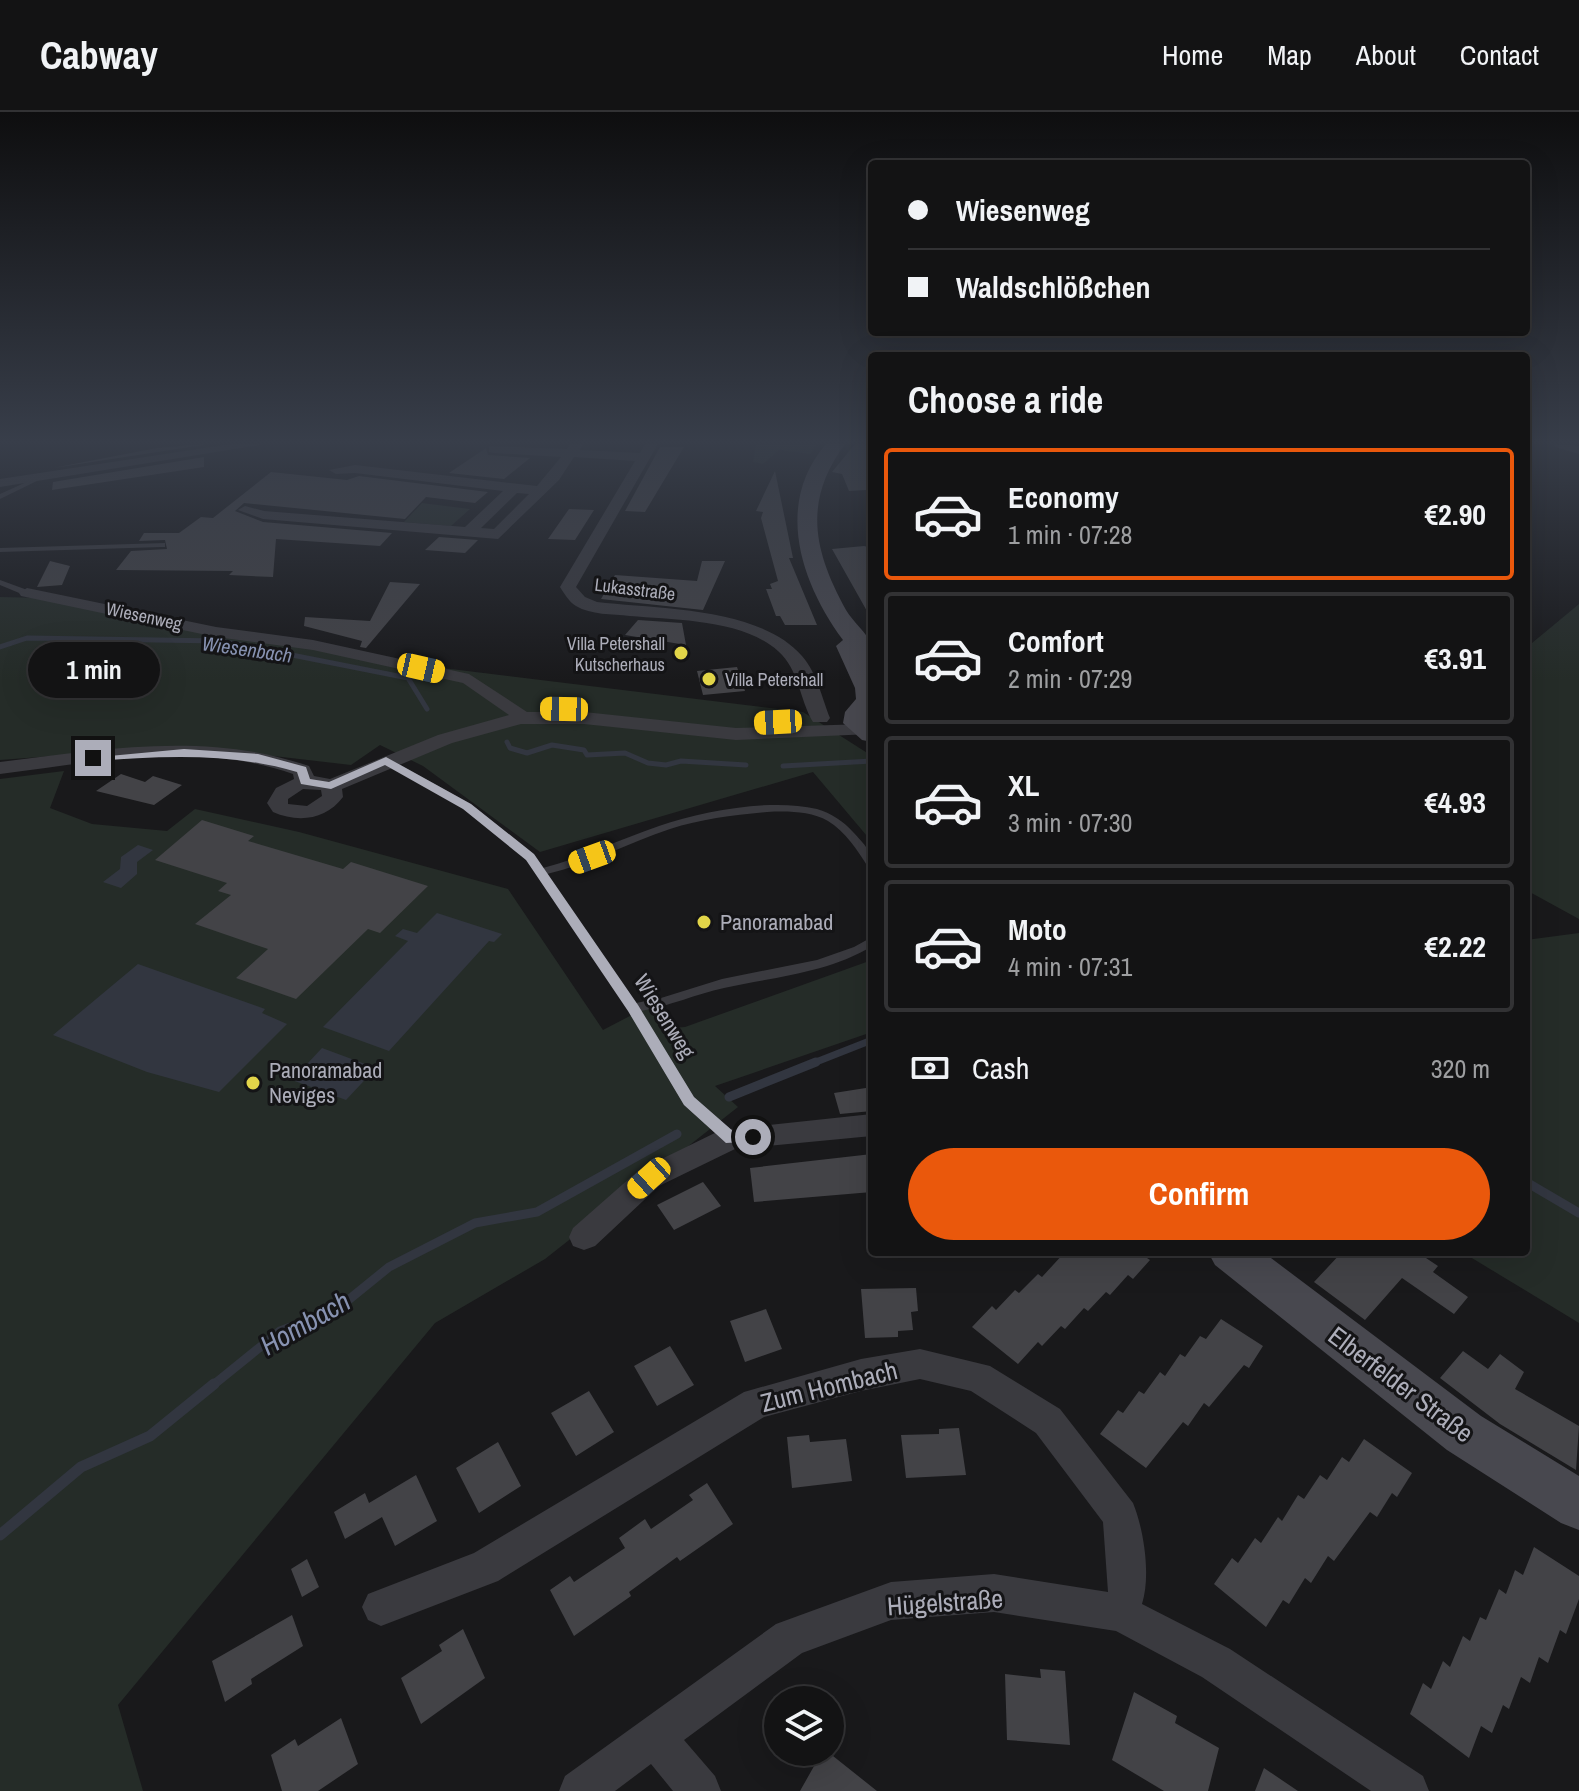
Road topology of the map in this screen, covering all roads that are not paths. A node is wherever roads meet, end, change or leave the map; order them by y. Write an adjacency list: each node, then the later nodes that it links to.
1 (352, 522): 6 (street)
2 (478, 522): 6 (street)
3 (509, 522): 6 (street)
4 (606, 522): 16 (street, Lukasstraße)
5 (810, 522): 11 (main road)
6 (468, 532)
7 (162, 545): 8 (lane)
8 (0, 550)
9 (0, 582): 10 (lane, Wiesenweg)
10 (27, 593): 14 (street, Wiesenweg)
11 (838, 616): 12 (main road); 13 (main road)
12 (868, 658)
13 (868, 689)
14 (518, 715): 15 (street); 16 (street); 17 (street)
15 (868, 715): 16 (street)
16 (820, 718)
17 (386, 760): 20 (street); 22 (lane, Wiesenweg)
18 (0, 768): 19 (street)
19 (305, 781): 20 (street); 20 (street)
20 (331, 786)
21 (868, 858): 22 (lane)
22 (541, 872): 24 (lane, Wiesenweg)
23 (868, 944): 24 (lane)
24 (633, 1008): 26 (lane, Wiesenweg)
25 (868, 1125): 26 (street)
26 (731, 1138): 27 (street)
27 (584, 1237)
28 (1235, 1256): 29 (main road, Elberfelder Straße)
29 (1579, 1505)
30 (381, 1607): 31 (street, Zum Hombach)
31 (1120, 1613): 32 (street, Hügelstraße); 35 (street, Hügelstraße)
32 (653, 1735): 33 (street, Hügelstraße); 34 (street)
33 (580, 1791)
34 (700, 1791)
35 (1408, 1791)

